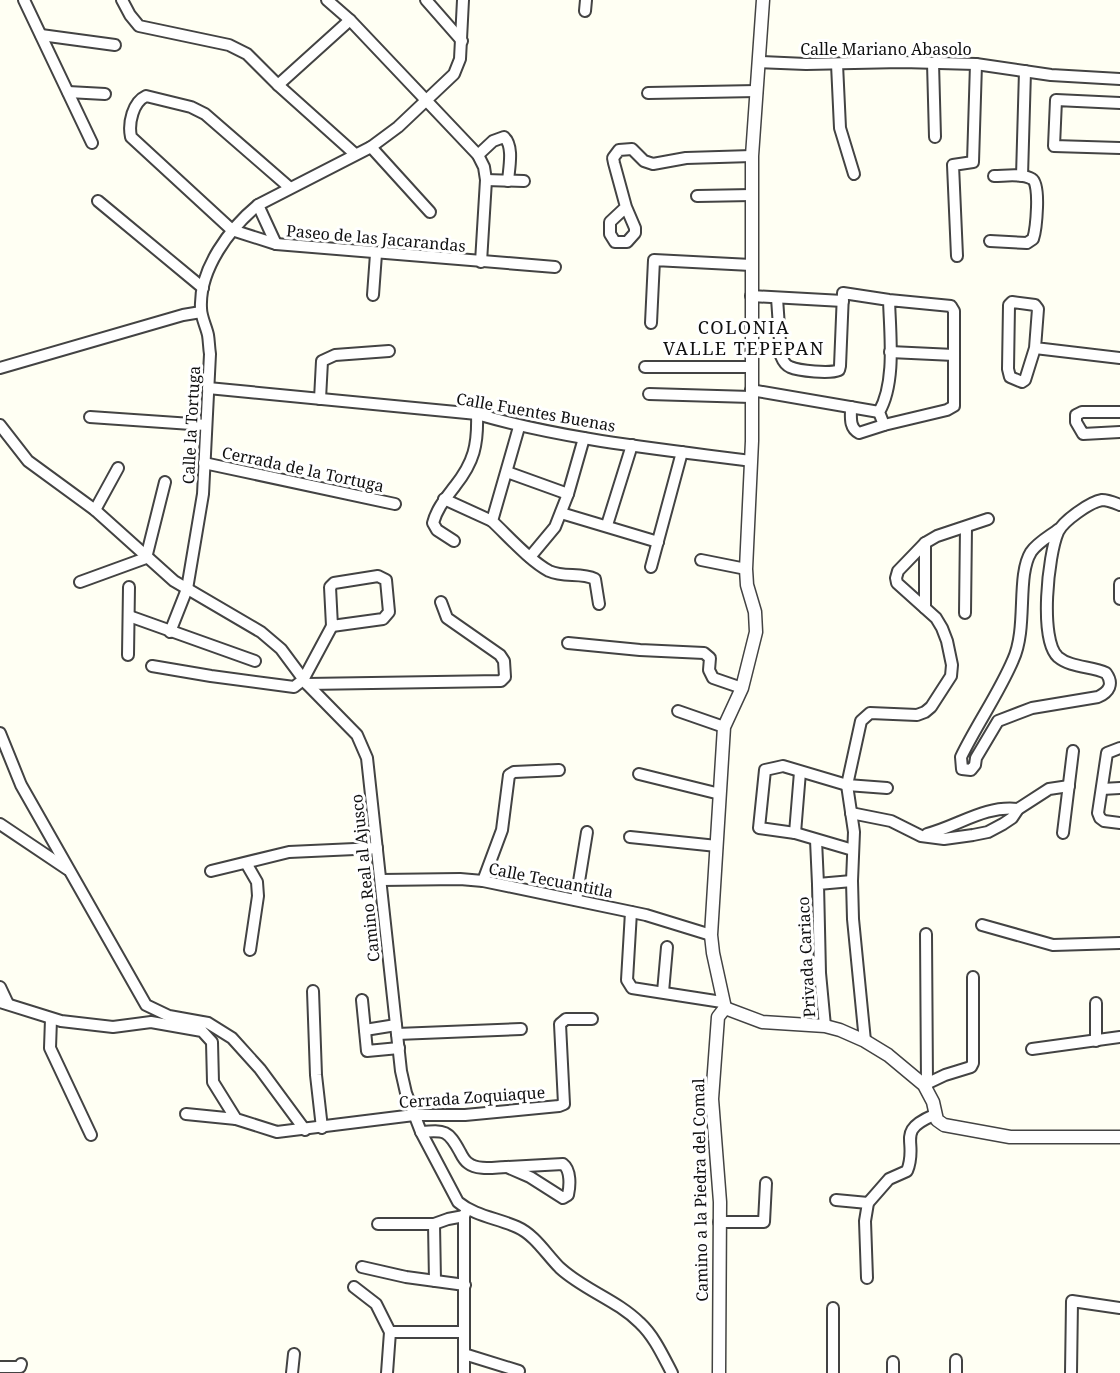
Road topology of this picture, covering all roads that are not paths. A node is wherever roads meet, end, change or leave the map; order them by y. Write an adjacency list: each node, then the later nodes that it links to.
1 (24, 0): 8 (street)
2 (122, 0): 17 (street)
3 (327, 0): 7 (street, Paseo de las Jacarandas)
4 (426, 0): 9 (street)
5 (463, 0): 9 (street, Calle la Tortuga)
6 (763, 0): 11 (street)
7 (350, 20): 17 (street); 22 (street, Paseo de las Jacarandas)
8 (40, 35): 10 (street); 19 (street)
9 (462, 41): 22 (street, Calle la Tortuga)
10 (115, 45)
11 (759, 62): 13 (street, Calle Mariano Abasolo); 18 (street)
12 (933, 63): 13 (street, Calle Mariano Abasolo); 14 (street, Calle Mariano Abasolo); 24 (street)
13 (837, 64): 31 (street)
14 (976, 64): 15 (street, Calle Mariano Abasolo); 48 (street)
15 (1025, 71): 16 (street, Calle Mariano Abasolo); 33 (street)
16 (1120, 79)
17 (278, 85): 28 (street)
18 (757, 91): 20 (street); 30 (street)
19 (68, 92): 21 (street); 25 (street)
20 (648, 93)
21 (105, 94)
22 (427, 100): 26 (street, Calle la Tortuga); 29 (street, Paseo de las Jacarandas)
23 (1120, 103): 27 (street)
24 (935, 137)
25 (92, 143)
26 (371, 147): 28 (street, Calle la Tortuga); 43 (street)
27 (1120, 147)
28 (355, 154): 37 (street, Calle la Tortuga)
29 (478, 155): 34 (street, Paseo de las Jacarandas); 35 (street)
30 (752, 156): 38 (street); 42 (street)
31 (854, 174)
32 (994, 176): 33 (street)
33 (1022, 176): 45 (street)
34 (486, 180): 35 (street); 49 (street, Paseo de las Jacarandas)
35 (508, 181): 36 (street)
36 (524, 181)
37 (289, 188): 41 (street, Calle la Tortuga); 44 (street)
38 (752, 195): 39 (street); 50 (street)
39 (697, 196)
40 (98, 201): 52 (street)
41 (258, 205): 44 (street, Calle la Tortuga); 46 (street)
42 (626, 207)
43 (430, 212)
44 (232, 230): 46 (street, Paseo de las Jacarandas); 52 (street, Calle la Tortuga)
45 (990, 241)
46 (276, 244): 47 (street, Paseo de las Jacarandas)
47 (376, 254): 49 (street, Paseo de las Jacarandas); 53 (street)
48 (957, 256)
49 (480, 262): 51 (street)
50 (751, 265): 54 (street); 59 (street)
51 (555, 267)
52 (202, 288): 58 (street, Calle la Tortuga)
53 (373, 295)
54 (751, 296): 55 (street); 67 (street)
55 (777, 298): 57 (street); 57 (street)
56 (889, 300): 57 (street); 62 (street); 63 (street)
57 (843, 301)
58 (201, 312): 66 (street); 68 (street, Calle la Tortuga)
59 (651, 323)
60 (1035, 348): 60 (street); 64 (street)
61 (389, 351): 71 (street)
62 (890, 352): 63 (street); 73 (street)
63 (954, 355): 79 (street)
64 (1120, 358)
65 (645, 367): 67 (street)
66 (0, 368)
67 (752, 368): 69 (street)
68 (208, 388): 71 (street, Calle Fuentes Buenas); 78 (street, Calle la Tortuga)
69 (751, 393): 70 (street); 72 (street); 85 (street)
70 (649, 394)
71 (320, 399): 75 (street, Calle Fuentes Buenas)
72 (851, 407): 73 (street); 79 (street)
73 (879, 412): 79 (street)
74 (1120, 412): 81 (street)
75 (477, 414): 80 (street, Calle Fuentes Buenas); 91 (street)
76 (90, 417): 78 (street)
77 (0, 425): 94 (street, Camino Real al Ajusco)
78 (206, 425): 86 (street, Calle la Tortuga)
79 (884, 425)
80 (519, 427): 82 (street, Calle Fuentes Buenas); 88 (street)
81 (1120, 432)
82 (584, 438): 83 (street, Calle Fuentes Buenas); 90 (street)
83 (632, 445): 84 (street, Calle Fuentes Buenas); 98 (street)
84 (682, 452): 85 (street, Calle Fuentes Buenas); 102 (street)
85 (752, 461): 108 (street)
86 (204, 463): 92 (street, Cerrada de la Tortuga); 112 (street, Calle la Tortuga)
87 (118, 468): 94 (street)
88 (507, 472): 90 (street); 97 (street)
89 (165, 482): 105 (street)
90 (568, 494): 95 (street)
91 (444, 499): 97 (street); 101 (street)
92 (395, 504)
93 (1120, 505): 100 (street)
94 (94, 510): 105 (street, Camino Real al Ajusco)
95 (561, 513): 98 (street); 104 (street)
96 (988, 519): 99 (street)
97 (492, 521): 104 (street)
98 (608, 525): 102 (street)
99 (966, 527): 103 (street); 117 (street)
100 (1059, 529): 100 (street)
101 (454, 541)
102 (658, 542): 107 (street)
103 (925, 543): 116 (street); 116 (street)
104 (530, 556): 115 (street)
105 (146, 558): 109 (street); 112 (street, Camino Real al Ajusco)
106 (701, 560): 108 (street)
107 (651, 567)
108 (746, 569): 126 (street)
109 (80, 582)
110 (1120, 584): 113 (street)
111 (129, 587): 118 (street)
112 (188, 589): 120 (street, Calle la Tortuga); 125 (street, Camino Real al Ajusco)
113 (1120, 599)
114 (441, 602): 125 (street)
115 (599, 604)
116 (925, 608): 135 (street)
117 (965, 613)
118 (129, 616): 120 (street); 122 (street)
119 (332, 626): 119 (street); 125 (street)
120 (170, 632): 123 (street)
121 (568, 643): 126 (street)
122 (129, 655)
123 (255, 661)
124 (152, 666): 125 (street)
125 (305, 682): 152 (street, Camino Real al Ajusco)
126 (742, 688): 128 (street)
127 (678, 711): 128 (street)
128 (724, 727): 140 (street)
129 (0, 733): 155 (street)
130 (1120, 748): 139 (street)
131 (1073, 751): 136 (street)
132 (559, 770): 158 (street)
133 (800, 772): 135 (street); 146 (street); 146 (street)
134 (639, 774): 140 (street)
135 (847, 785): 137 (street); 142 (street)
136 (1069, 786): 141 (street); 147 (street)
137 (887, 788)
138 (1120, 788): 139 (street)
139 (1102, 789): 143 (street)
140 (720, 794): 151 (street)
141 (1018, 809): 148 (street); 148 (street)
142 (851, 813): 148 (street); 153 (street)
143 (1120, 823)
144 (0, 824): 155 (street)
145 (587, 832): 161 (street)
146 (795, 833): 150 (street)
147 (1063, 833)
148 (921, 836)
149 (630, 837): 151 (street)
150 (816, 840): 153 (street); 160 (street)
151 (717, 846): 165 (street)
152 (377, 848): 154 (street); 157 (street, Camino Real al Ajusco)
153 (853, 850): 159 (street)
154 (246, 862): 156 (street); 168 (street)
155 (69, 871): 194 (street)
156 (211, 871)
157 (381, 880): 158 (street, Calle Tecuantitla); 182 (street, Camino Real al Ajusco)
158 (483, 881): 161 (street, Calle Tecuantitla)
159 (852, 881): 160 (street, Privada Cariaco); 184 (street)
160 (818, 884): 179 (street, Privada Cariaco)
161 (576, 900): 162 (street, Calle Tecuantitla)
162 (631, 912): 165 (street, Calle Tecuantitla); 172 (street)
163 (982, 924): 166 (street)
164 (926, 934): 188 (street)
165 (711, 935): 176 (street)
166 (1120, 943)
167 (667, 947): 172 (street)
168 (250, 950)
169 (973, 977): 188 (street)
170 (0, 987): 174 (street)
171 (313, 991): 193 (street)
172 (663, 993): 176 (street)
173 (362, 1000): 181 (street)
174 (4, 1003): 178 (street)
175 (1096, 1003): 185 (street)
176 (724, 1005): 179 (street); 203 (street, Camino a la Piedra del Comal)
177 (592, 1018): 191 (street, Cerrada Zoquiaque)
178 (51, 1019): 192 (street); 196 (street)
179 (825, 1026): 184 (street)
180 (521, 1029): 182 (street)
181 (365, 1030): 182 (street); 186 (street)
182 (397, 1030): 186 (street, Camino Real al Ajusco)
183 (1120, 1037): 185 (street)
184 (865, 1041): 188 (street)
185 (1096, 1041): 187 (street)
186 (399, 1048): 191 (street, Camino Real al Ajusco)
187 (1032, 1049)
188 (925, 1085): 190 (street)
189 (186, 1114): 192 (street, Cerrada Zoquiaque)
190 (934, 1114): 197 (street); 201 (street)
191 (414, 1115): 193 (street, Cerrada Zoquiaque); 195 (street, Camino Real al Ajusco)
192 (236, 1119): 194 (street, Cerrada Zoquiaque)
193 (322, 1128): 194 (street, Cerrada Zoquiaque)
194 (305, 1130)
195 (421, 1132): 198 (street); 202 (street, Camino Real al Ajusco)
196 (91, 1135)
197 (1120, 1137)
198 (507, 1167): 198 (street)
199 (766, 1183): 203 (street)
200 (836, 1200): 201 (street)
201 (868, 1203): 207 (street)
202 (465, 1213): 205 (street); 209 (street); 224 (street)
203 (719, 1222): 225 (street, Camino a la Piedra del Comal)
204 (378, 1224): 205 (street)
205 (434, 1224): 208 (street)
206 (363, 1267): 208 (street)
207 (867, 1278)
208 (435, 1281): 209 (street)
209 (465, 1285): 214 (street)
210 (354, 1287): 213 (street)
211 (833, 1308): 226 (street)
212 (1120, 1308): 228 (street)
213 (390, 1332): 214 (street); 222 (street)
214 (464, 1332): 216 (street)
215 (294, 1354): 221 (street)
216 (464, 1354): 220 (street); 223 (street)
217 (956, 1360): 227 (street)
218 (21, 1364): 219 (street)
219 (0, 1367)
220 (519, 1371)
221 (291, 1373)
222 (387, 1373)
223 (464, 1373)
224 (672, 1373)
225 (719, 1373)
226 (834, 1373)
227 (956, 1373)
228 (1071, 1373)

